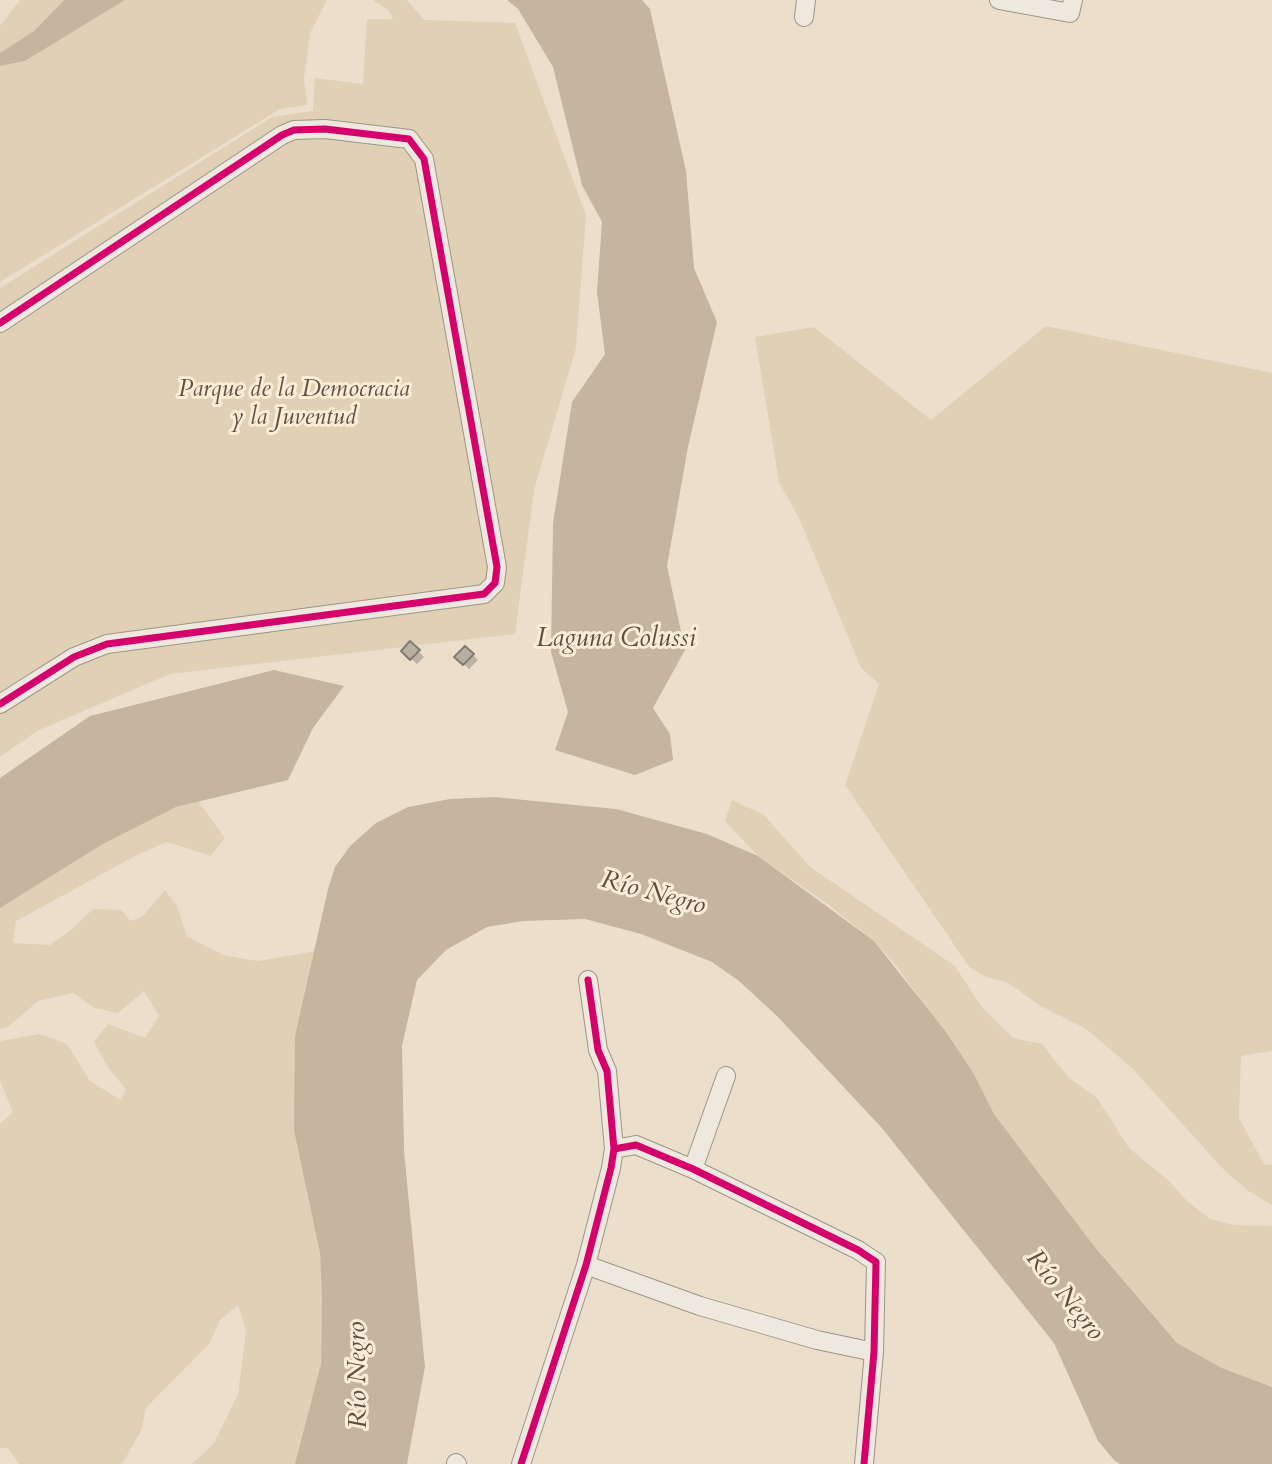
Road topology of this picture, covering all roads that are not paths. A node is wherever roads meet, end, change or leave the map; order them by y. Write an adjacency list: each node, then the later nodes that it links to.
1 (999, 0): 2 (street)
2 (1071, 6)
3 (0, 323): 4 (street)
4 (0, 704)
5 (588, 979): 7 (street)
6 (726, 1076): 8 (street)
7 (614, 1149): 8 (street); 9 (street)
8 (693, 1169): 10 (street)
9 (586, 1265): 10 (street); 11 (street)
10 (874, 1352): 12 (street)
11 (521, 1464)
12 (864, 1464)

